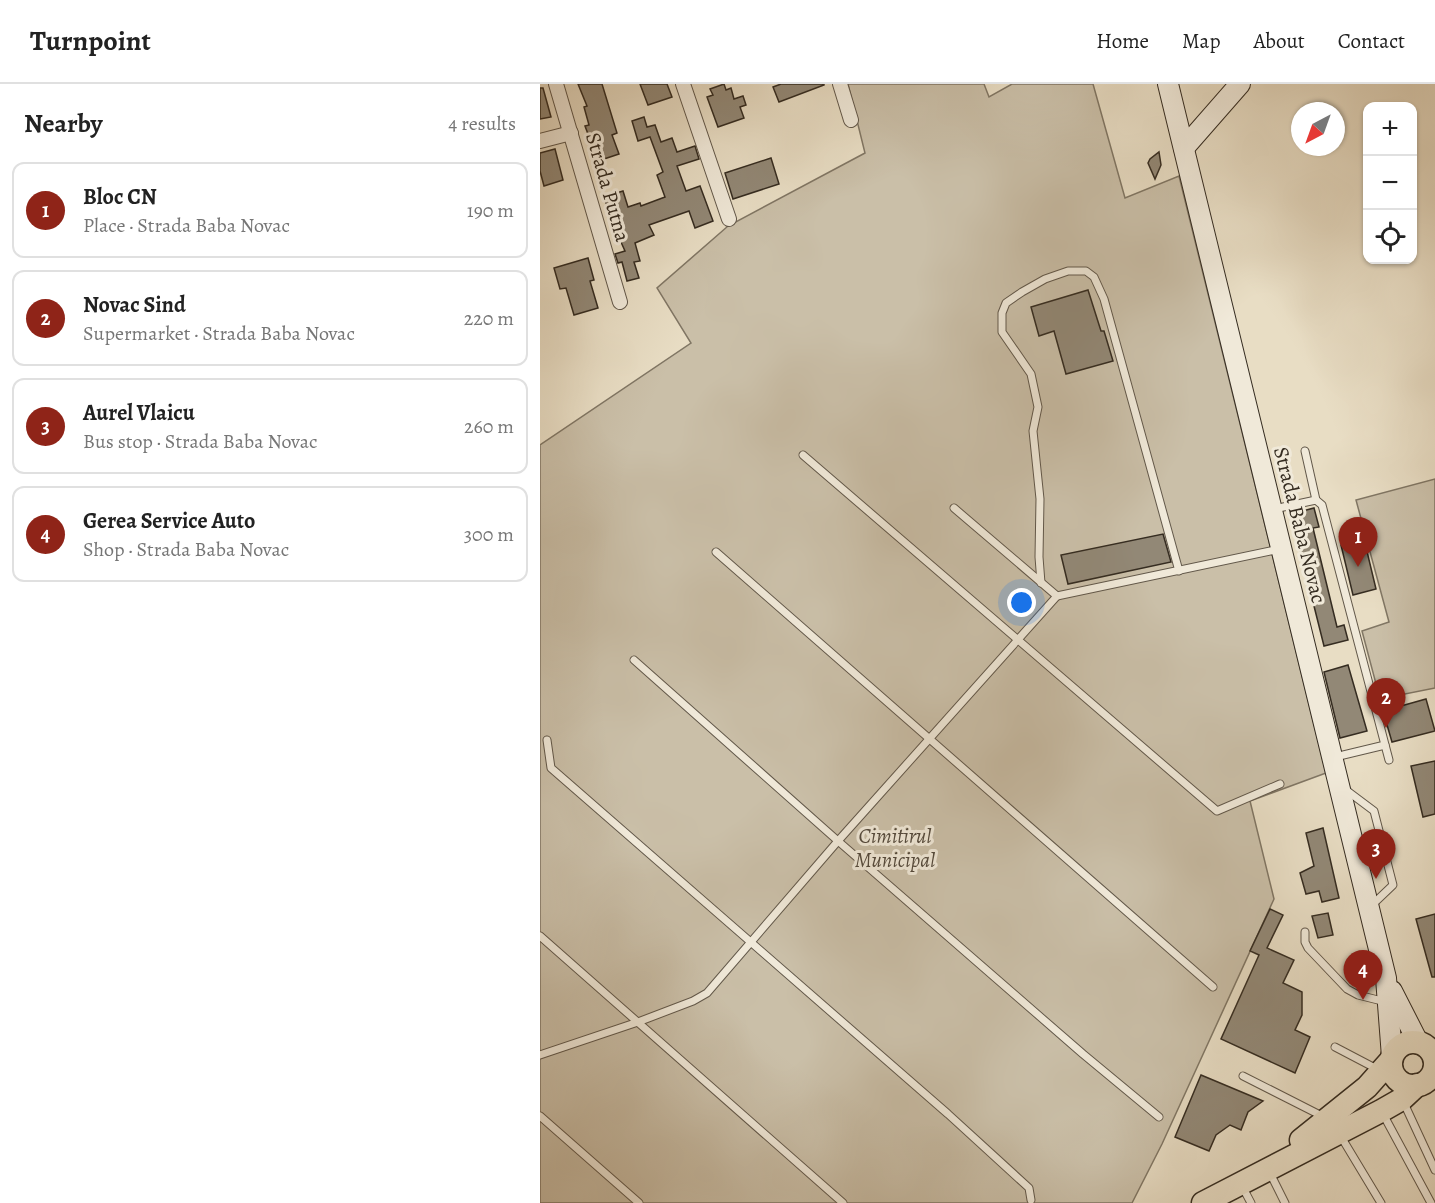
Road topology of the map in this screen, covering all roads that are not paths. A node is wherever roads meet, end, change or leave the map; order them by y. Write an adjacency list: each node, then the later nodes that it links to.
1 (556, 84): 7 (street, Strada Putna)
2 (683, 84): 10 (street)
3 (840, 84): 6 (street)
4 (1168, 84): 9 (main road, Strada Baba Novac)
5 (1240, 84): 9 (main road)
6 (850, 120)
7 (571, 133): 8 (street); 11 (street, Strada Putna)
8 (540, 141)
9 (1184, 148): 16 (main road, Strada Baba Novac)
10 (729, 219)
11 (620, 302)
12 (1305, 451): 14 (lane)
13 (803, 455): 22 (lane)
14 (1316, 500): 16 (lane); 26 (lane)
15 (954, 508): 20 (lane)
16 (1272, 510): 17 (main road, Strada Baba Novac)
17 (1281, 549): 19 (lane); 27 (main road, Strada Baba Novac)
18 (716, 552): 25 (lane)
19 (1179, 571): 20 (lane); 21 (lane)
20 (1041, 583): 21 (lane)
21 (1058, 596): 22 (lane)
22 (1017, 639): 25 (lane); 29 (lane)
23 (634, 660): 31 (lane)
24 (547, 740): 35 (lane)
25 (929, 740): 31 (lane); 37 (lane)
26 (1385, 745): 27 (lane); 28 (lane)
27 (1332, 757): 30 (main road, Strada Baba Novac)
28 (1389, 760)
29 (1280, 784)
30 (1339, 785): 32 (main road, Strada Baba Novac); 32 (lane)
31 (838, 841): 35 (lane); 48 (lane)
32 (1369, 908): 36 (main road, Strada Baba Novac)
33 (1305, 932): 38 (lane)
34 (540, 936): 39 (lane)
35 (752, 943): 39 (lane); 52 (lane)
36 (1386, 978): 38 (main road, Strada Baba Novac); 40 (main road, Strada Baba Novac)
37 (1213, 987)
38 (1388, 1003): 43 (main road, Strada Baba Novac)
39 (638, 1022): 42 (lane); 54 (lane)
40 (1427, 1046): 43 (main road); 45 (main road)
41 (1335, 1047): 43 (lane)
42 (540, 1055)
43 (1388, 1063): 45 (main road); 49 (main road)
44 (1243, 1076): 49 (lane)
45 (1422, 1083): 46 (main road); 50 (lane)
46 (1382, 1112): 49 (main road); 59 (lane)
47 (540, 1116): 53 (lane)
48 (1159, 1117)
49 (1334, 1126): 51 (main road); 58 (lane)
50 (1435, 1170)
51 (1243, 1183): 55 (main road); 56 (lane); 57 (lane)
52 (1031, 1200)
53 (639, 1203)
54 (843, 1203)
55 (1203, 1203)
56 (1251, 1203)
57 (1285, 1203)
58 (1381, 1203)
59 (1431, 1203)

